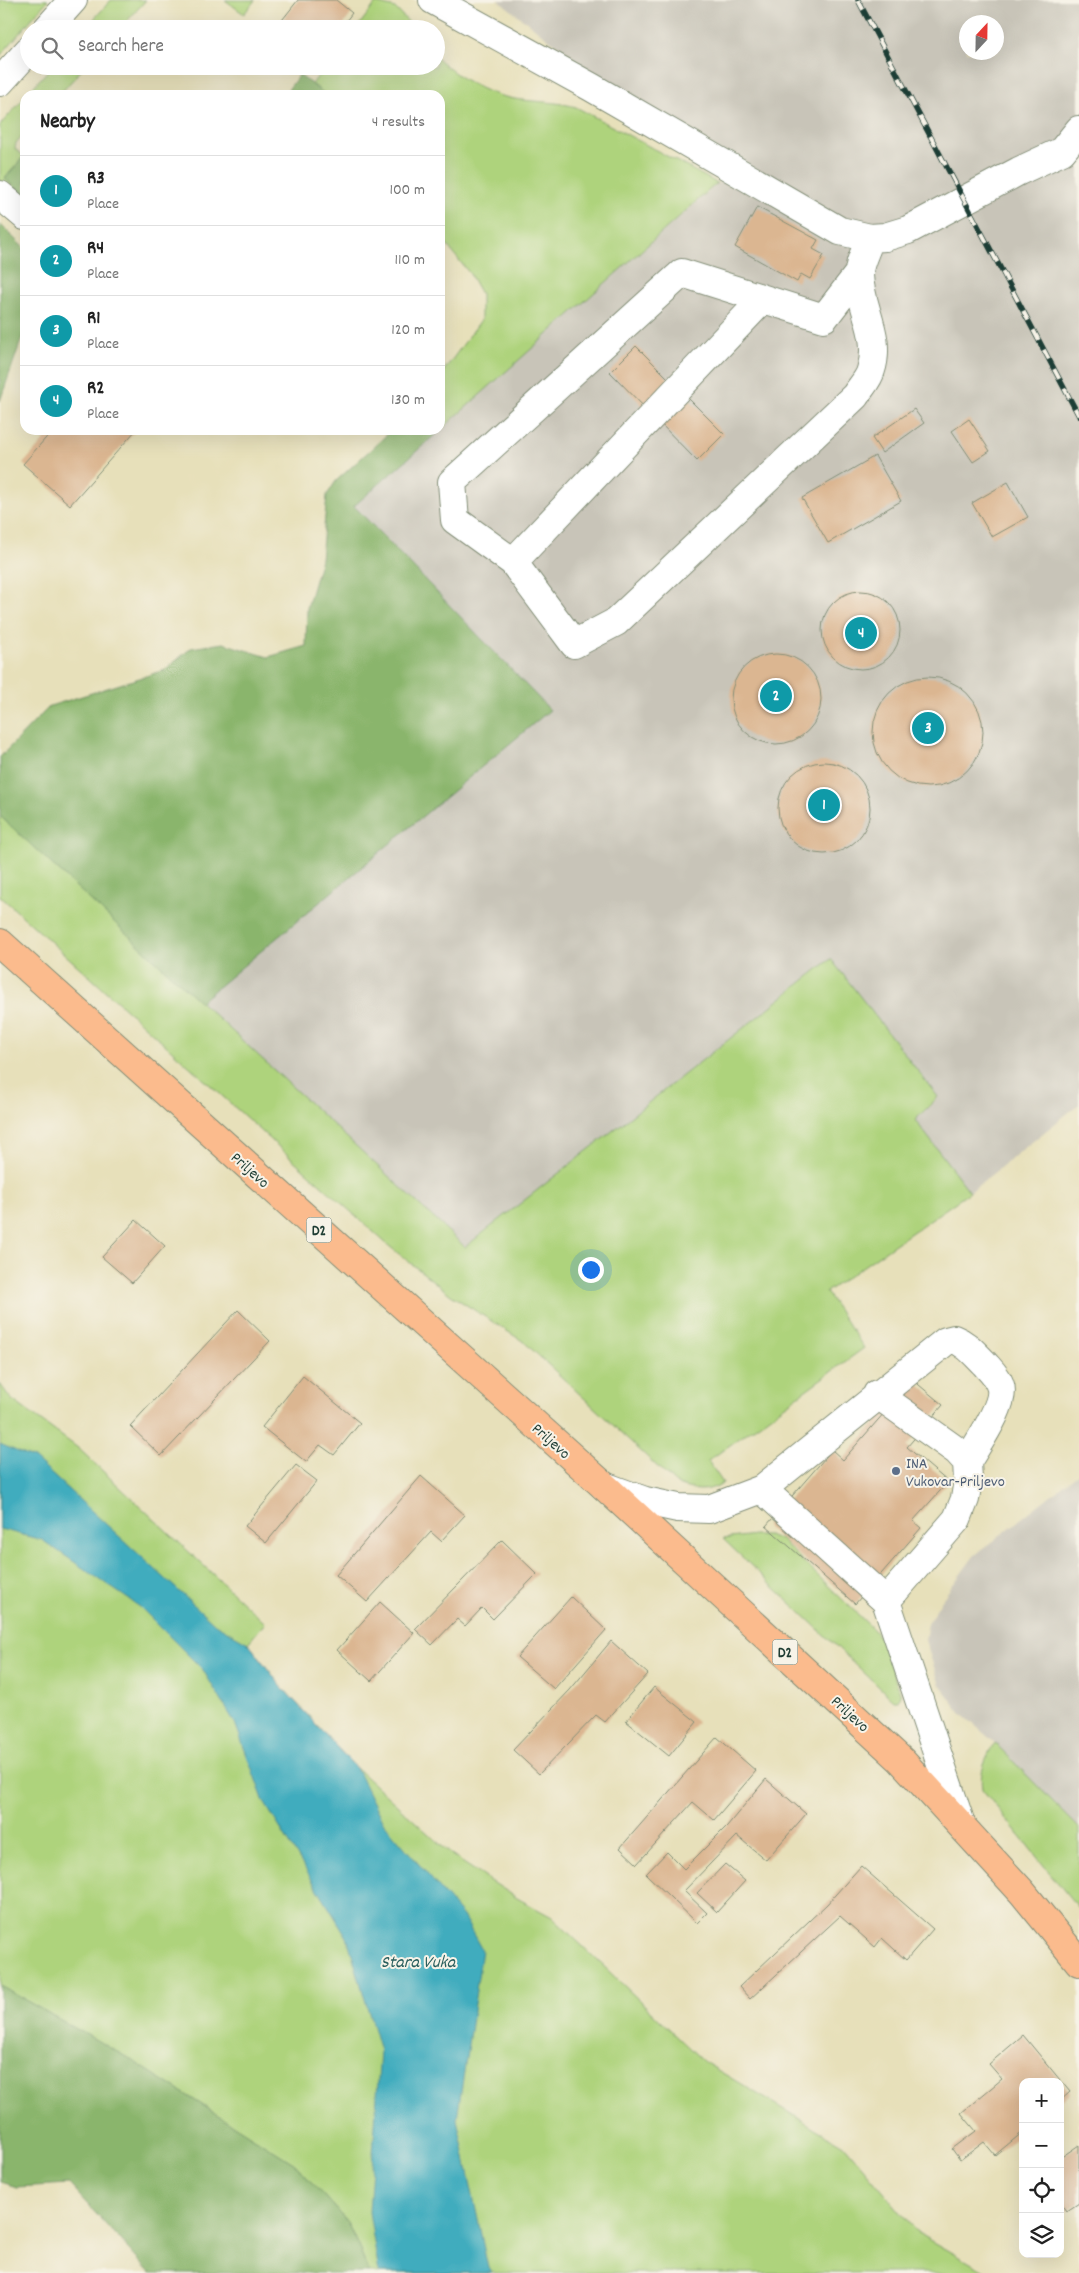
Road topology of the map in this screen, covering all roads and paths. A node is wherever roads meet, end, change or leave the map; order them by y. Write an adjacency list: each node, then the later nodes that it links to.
1 (73, 0): 3 (lane)
2 (433, 0): 9 (lane)
3 (56, 20)
4 (20, 60): 5 (lane)
5 (0, 82)
6 (1079, 130): 9 (lane)
7 (0, 195): 8 (lane)
8 (20, 212)
9 (870, 238): 10 (lane)
10 (859, 273): 11 (lane); 12 (lane)
11 (764, 299): 12 (lane); 12 (lane)
12 (513, 562)
13 (0, 943): 16 (main road, Priljevo / D2)
14 (878, 1394): 15 (lane); 15 (lane); 17 (lane)
15 (967, 1462): 18 (lane)
16 (604, 1486): 17 (lane); 19 (main road, Priljevo / D2)
17 (762, 1489): 18 (lane)
18 (886, 1601): 19 (lane)
19 (960, 1824): 20 (main road, Priljevo / D2)
20 (1079, 1962)

